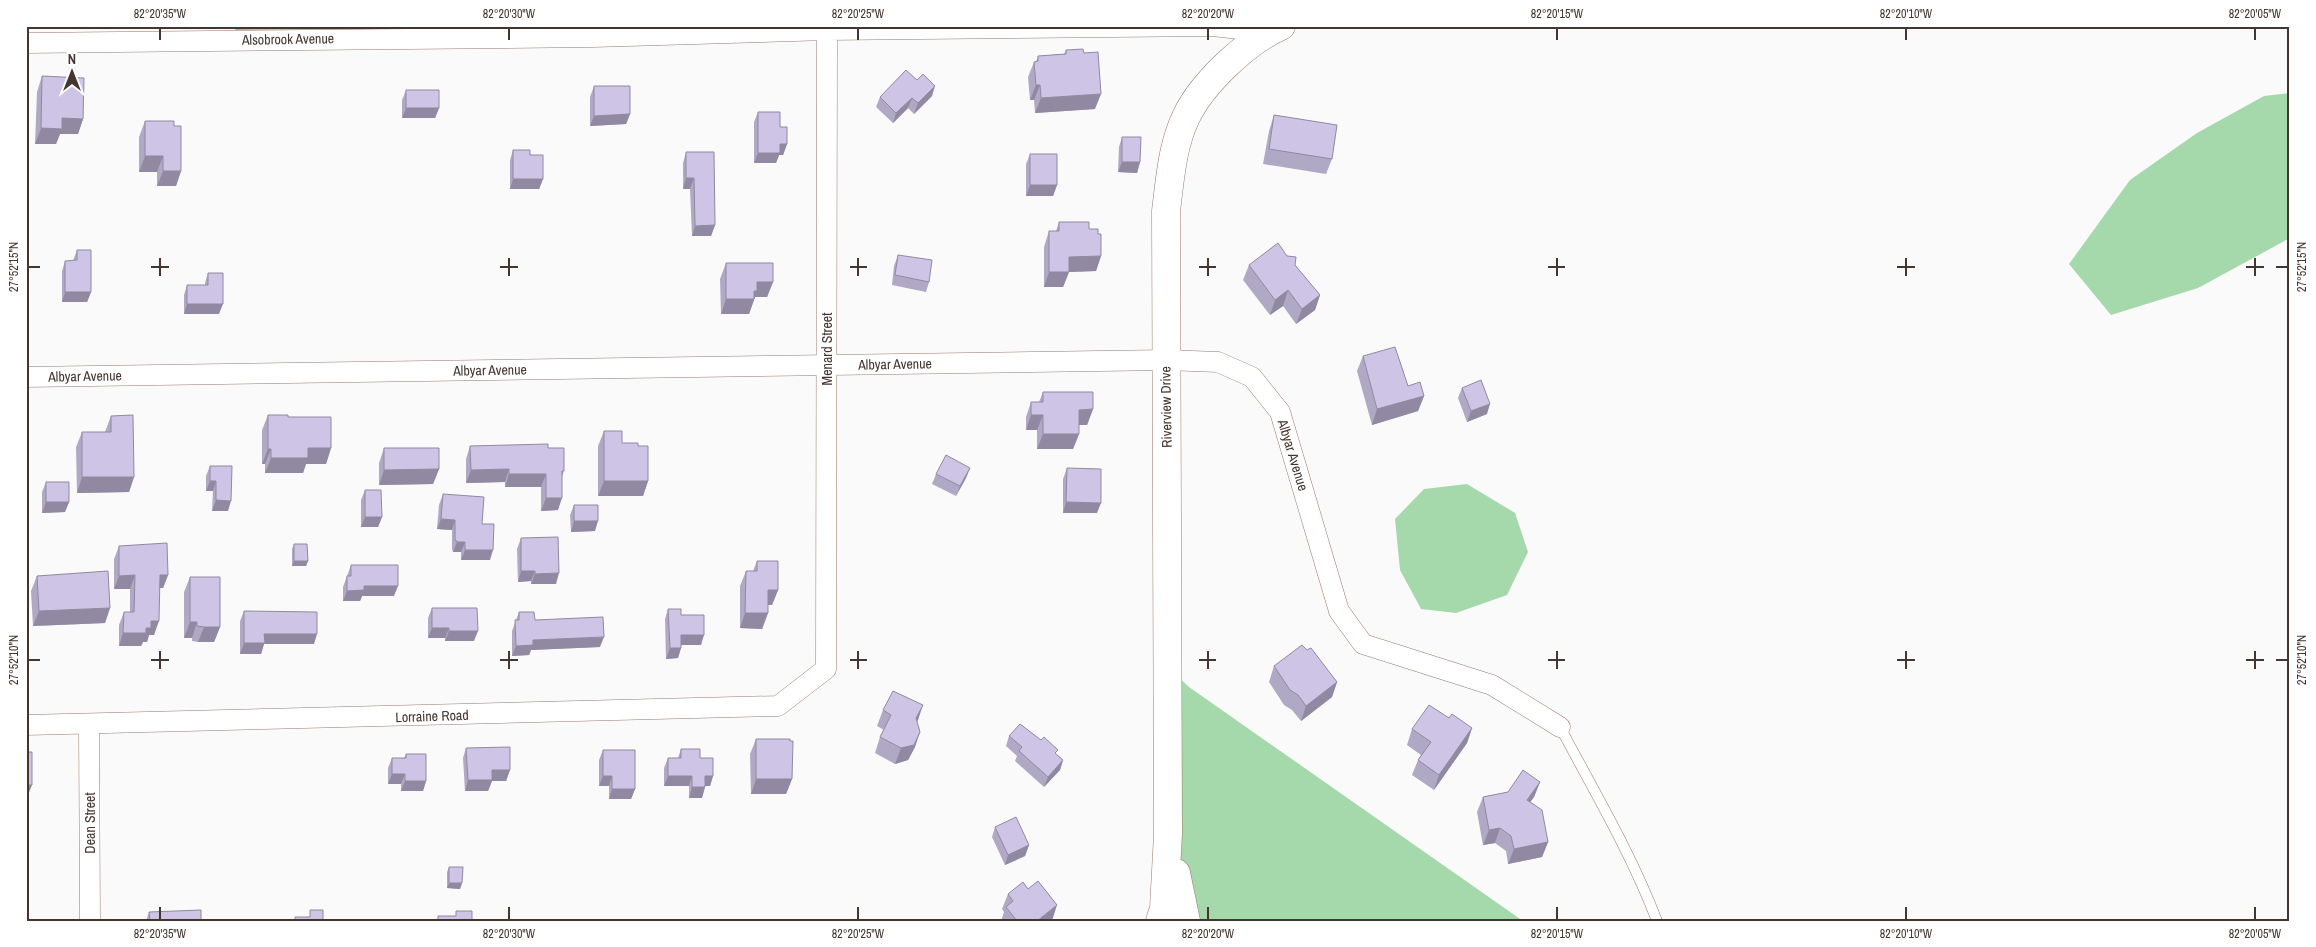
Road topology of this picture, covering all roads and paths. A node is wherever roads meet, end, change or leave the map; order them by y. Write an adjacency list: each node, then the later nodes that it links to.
1 (1212, 26): 2 (street, Alsobrook Avenue); 3 (street, Alsobrook Avenue)
2 (827, 28): 4 (street, Alsobrook Avenue); 6 (street, Menard Street)
3 (1274, 29): 5 (street, Riverview Drive)
4 (26, 43)
5 (1166, 360): 6 (street, Albyar Avenue); 11 (street, Albyar Avenue); 12 (street, Riverview Drive)
6 (827, 364): 7 (street, Albyar Avenue); 8 (street, Menard Street)
7 (26, 377)
8 (826, 669): 10 (street, Lorraine Road)
9 (26, 725): 10 (street, Lorraine Road)
10 (89, 725): 13 (street, Dean Street)
11 (1560, 727): 16 (lane)
12 (1168, 834): 14 (street, Riverview Drive); 15 (street, Riverview Drive)
13 (90, 921)
14 (1160, 921)
15 (1186, 921)
16 (1657, 921)

